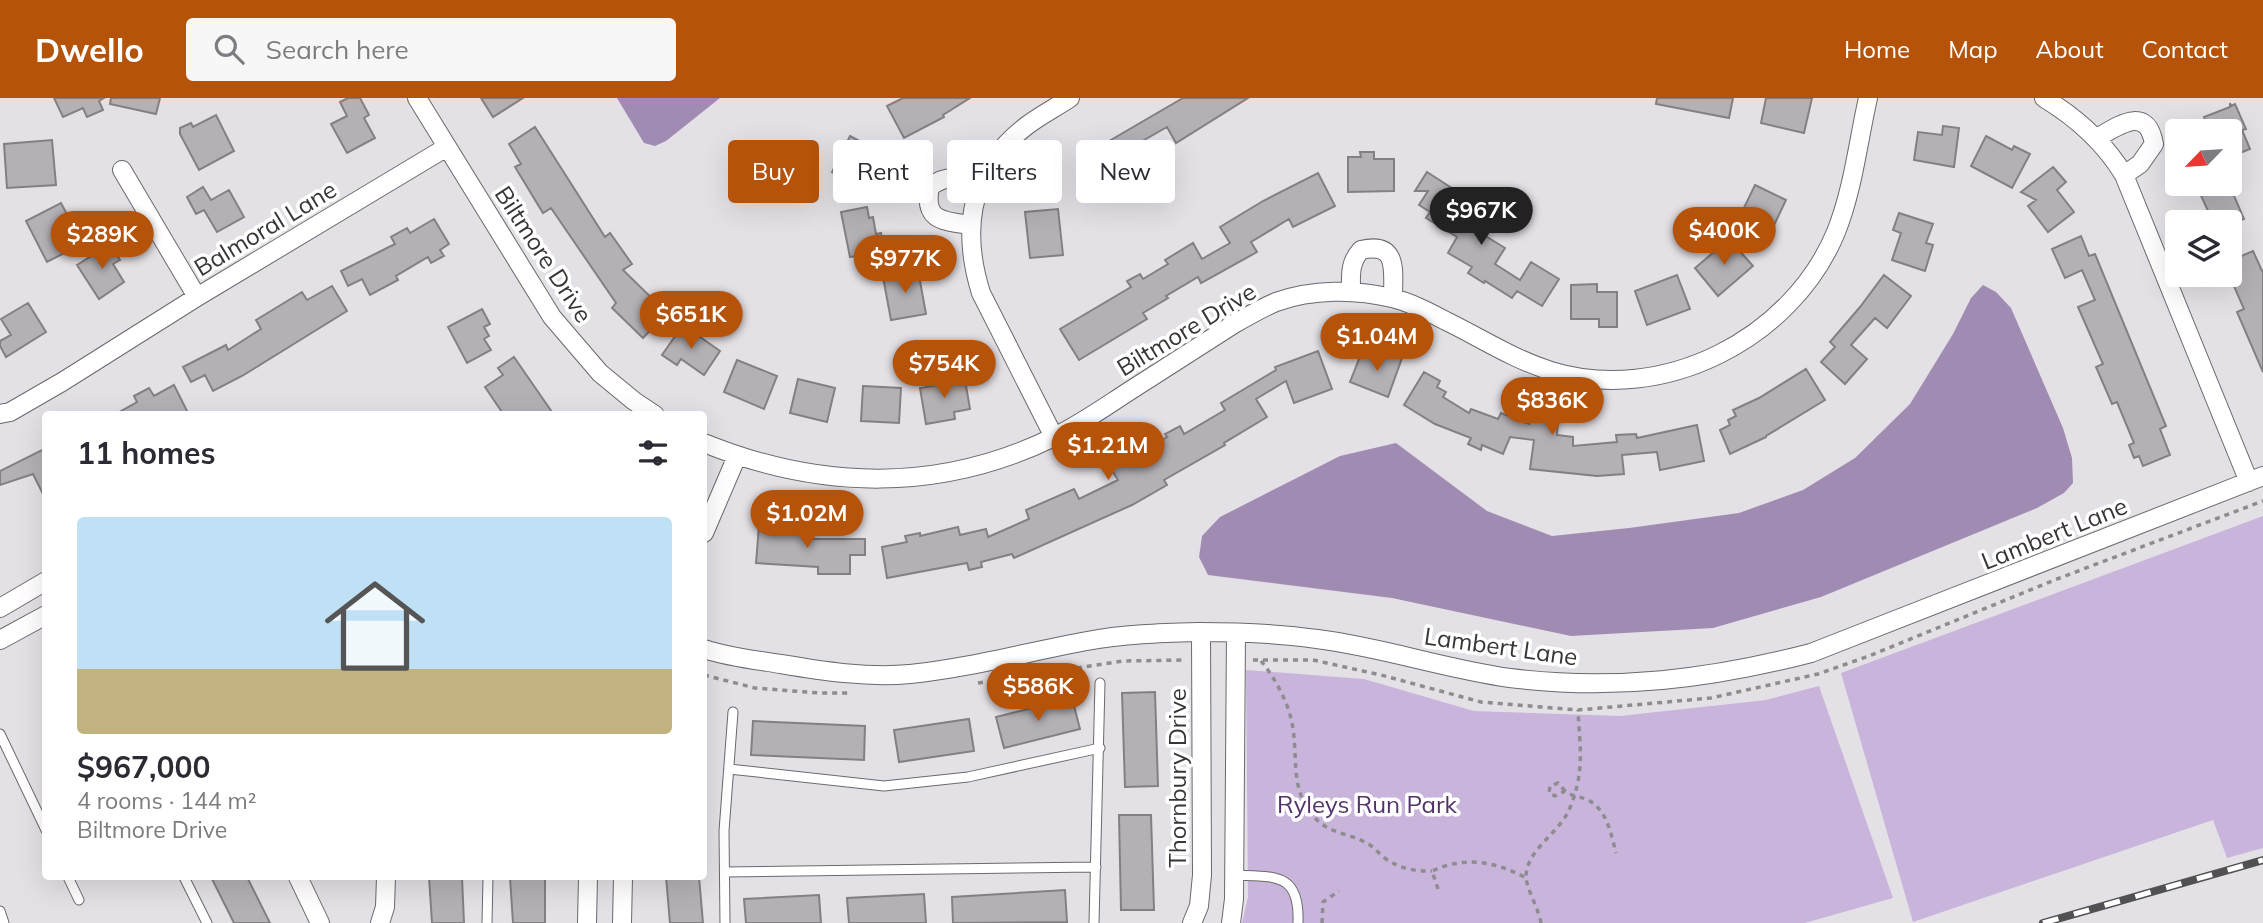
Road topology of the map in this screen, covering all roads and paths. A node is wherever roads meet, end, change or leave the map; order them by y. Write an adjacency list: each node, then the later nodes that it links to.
1 (416, 98): 7 (street, Biltmore Drive)
2 (1070, 98): 6 (street)
3 (1868, 98): 15 (street, Biltmore Drive)
4 (2043, 98): 5 (street)
5 (2096, 138): 9 (street); 9 (street)
6 (1011, 140)
7 (447, 147): 14 (street, Balmoral Lane); 16 (street, Biltmore Drive)
8 (122, 170): 14 (street)
9 (2124, 176): 21 (street)
10 (947, 178): 12 (street)
11 (975, 203): 12 (street)
12 (970, 225): 18 (street)
13 (1351, 292): 15 (street, Biltmore Drive); 15 (street); 18 (street, Biltmore Drive)
14 (197, 297): 17 (street, Balmoral Lane)
15 (1393, 298)
16 (649, 411)
17 (0, 414)
18 (1054, 437): 20 (street, Biltmore Drive)
19 (707, 445): 20 (street, Biltmore Drive)
20 (737, 456): 23 (street)
21 (2256, 479): 28 (street, Lambert Lane)
22 (2263, 501): 38 (path)
23 (707, 526)
24 (42, 583): 25 (street)
25 (0, 608)
26 (42, 617): 29 (street)
27 (1200, 632): 28 (street, Lambert Lane); 30 (street, Lambert Lane); 31 (street, Thornbury Drive)
28 (1236, 634): 32 (street)
29 (0, 640)
30 (707, 650)
31 (1201, 660): 36 (path); 72 (street, Thornbury Drive)
32 (1235, 660): 33 (path); 50 (street)
33 (1260, 660): 38 (path); 48 (path)
34 (707, 676): 37 (path)
35 (1100, 683): 41 (lane)
36 (966, 684)
37 (858, 692)
38 (1578, 710): 44 (path)
39 (733, 712): 42 (lane)
40 (0, 734): 45 (lane)
41 (1100, 748): 42 (lane); 47 (lane)
42 (729, 769): 49 (lane)
43 (1565, 791): 43 (path); 44 (path)
44 (1573, 797): 46 (path); 51 (path)
45 (42, 822)
46 (1616, 853)
47 (1096, 867): 49 (lane); 71 (lane)
48 (1432, 871): 51 (path); 59 (path)
49 (724, 872): 70 (lane)
50 (1234, 875): 73 (street); 74 (lane)
51 (1526, 878): 76 (path)
52 (69, 880): 61 (lane)
53 (186, 880): 64 (lane)
54 (299, 880): 65 (street)
55 (386, 880): 66 (street)
56 (488, 880): 67 (lane)
57 (588, 880): 68 (street)
58 (623, 880): 69 (street)
59 (1438, 889)
60 (1339, 891): 75 (path)
61 (79, 900)
62 (0, 911): 63 (lane)
63 (4, 923)
64 (207, 923)
65 (320, 923)
66 (380, 923)
67 (487, 923)
68 (587, 923)
69 (622, 923)
70 (725, 923)
71 (1094, 923)
72 (1192, 923)
73 (1231, 923)
74 (1298, 923)
75 (1322, 923)
76 (1541, 923)

